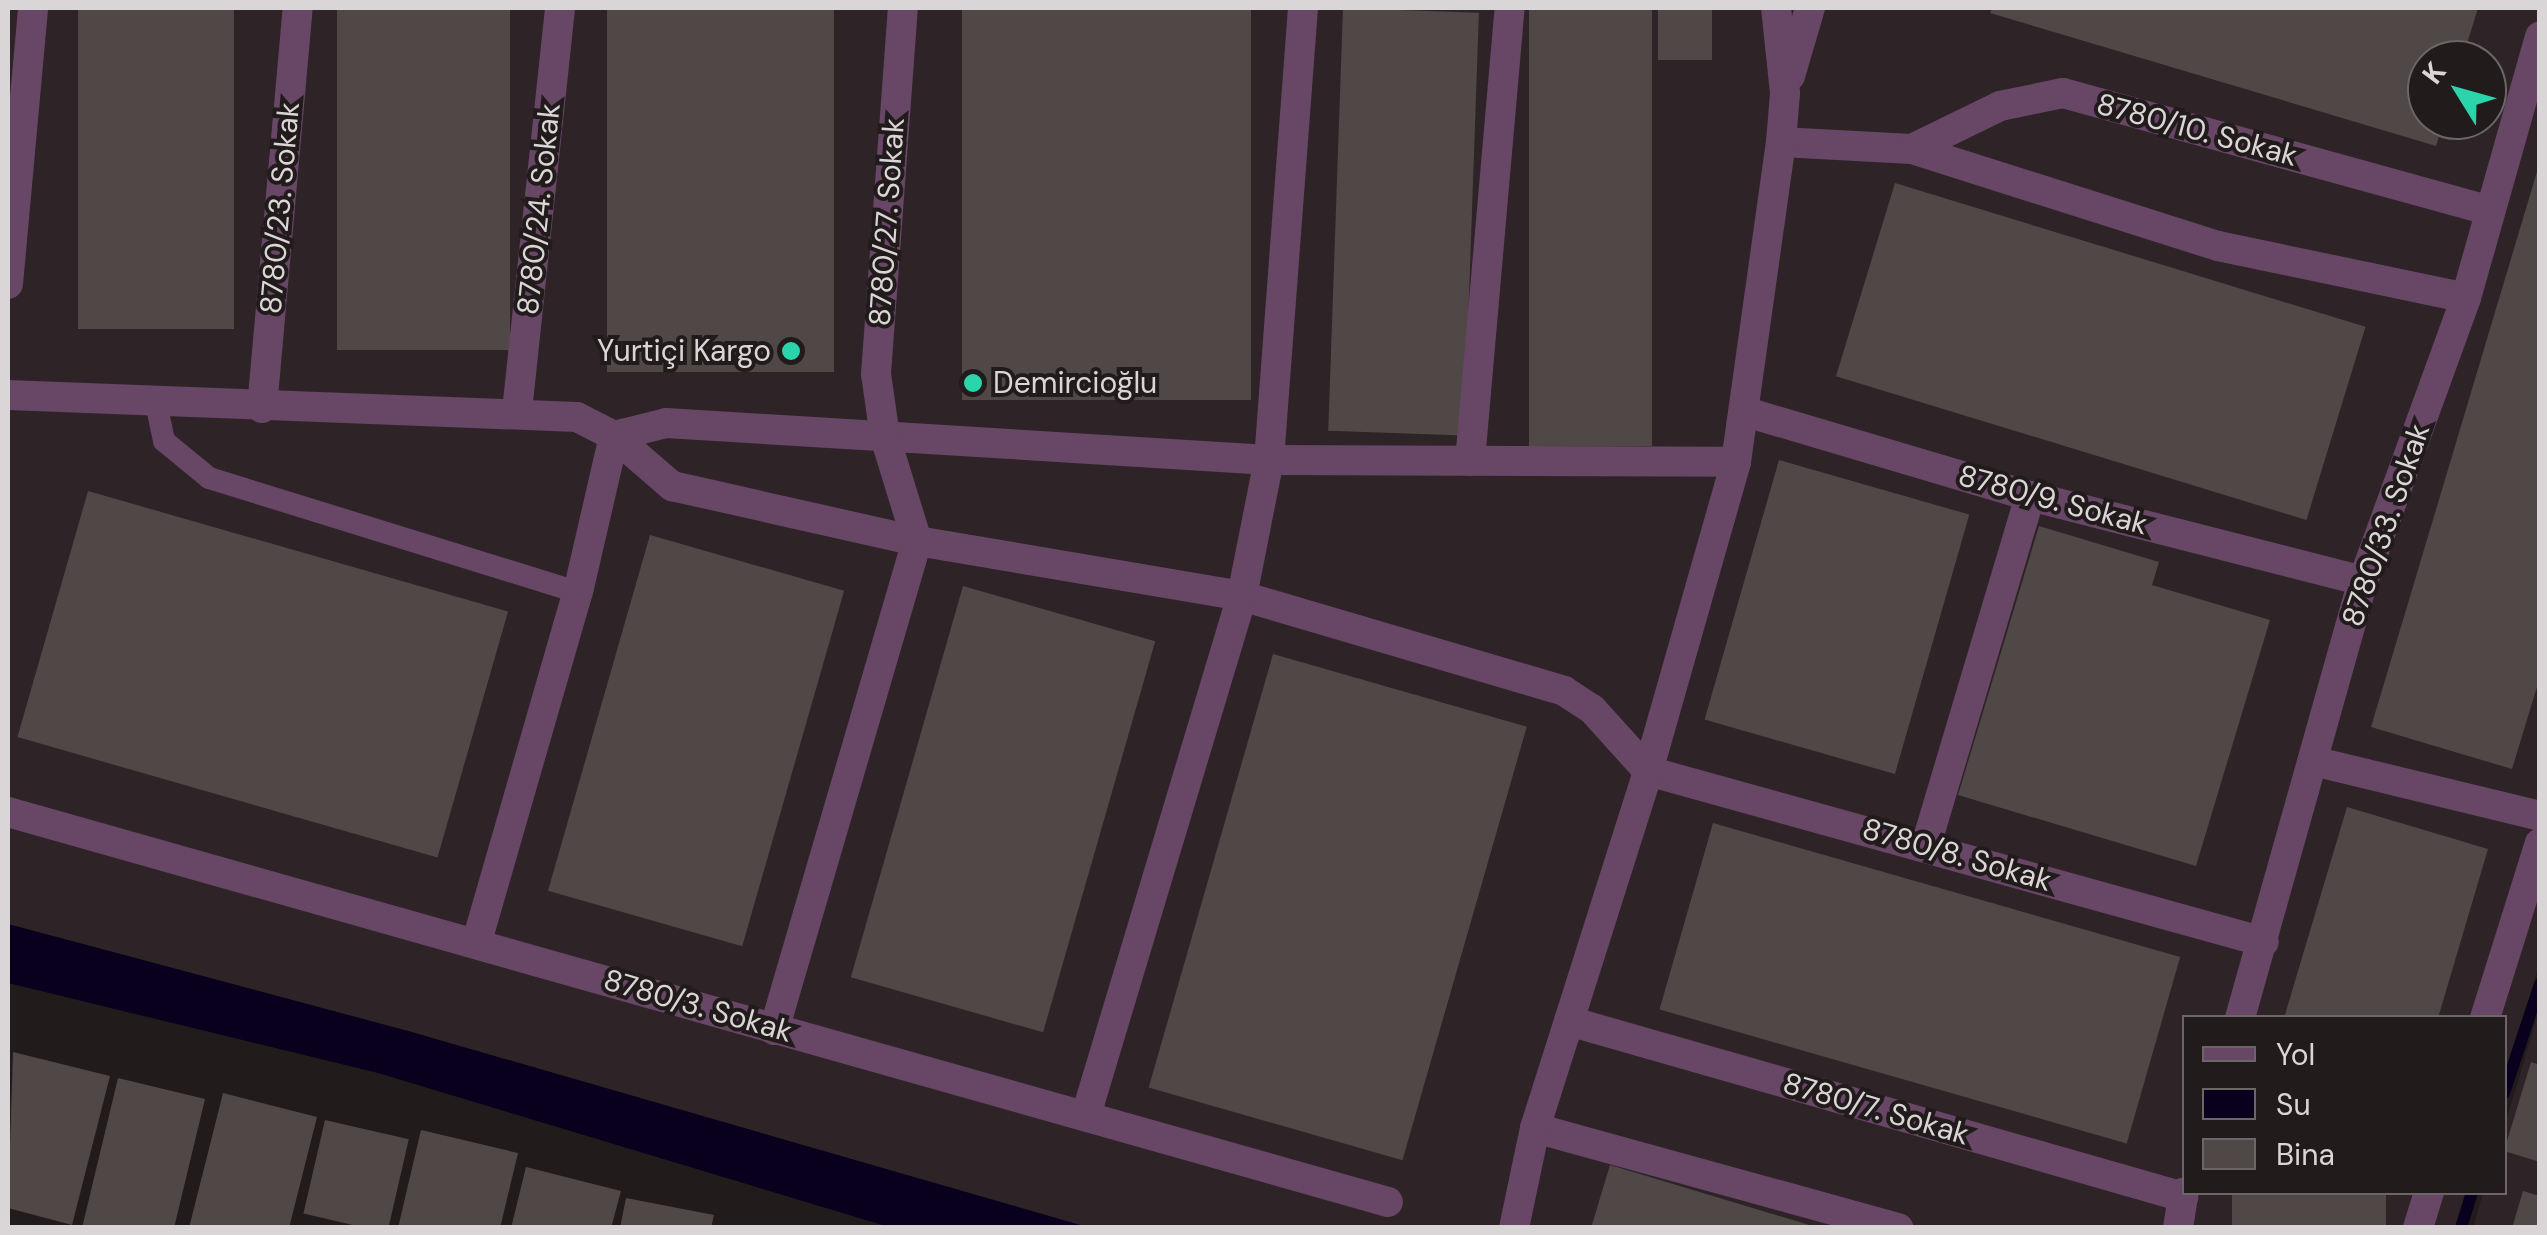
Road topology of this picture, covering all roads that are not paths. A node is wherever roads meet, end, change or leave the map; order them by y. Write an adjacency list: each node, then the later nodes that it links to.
1 (33, 8): 14 (street)
2 (298, 8): 18 (street, 8780/23. Sokak)
3 (560, 8): 19 (street, 8780/24. Sokak)
4 (903, 8): 22 (street, 8780/27. Sokak)
5 (1303, 8): 23 (street)
6 (1510, 8): 24 (street)
7 (1776, 8): 10 (street)
8 (1810, 8): 10 (street)
9 (2540, 36): 13 (street, 8780/33. Sokak)
10 (1785, 93): 11 (street)
11 (1781, 142): 12 (street, 8780/10. Sokak); 20 (street)
12 (1912, 149): 13 (street, 8780/10. Sokak); 15 (street, 8780/10. Sokak)
13 (2487, 210): 15 (street, 8780/33. Sokak)
14 (8, 284)
15 (2466, 298): 28 (street, 8780/33. Sokak)
16 (8, 395): 17 (street)
17 (156, 403): 18 (street); 29 (lane)
18 (262, 408): 19 (street)
19 (517, 412): 21 (street)
20 (1746, 412): 25 (street); 26 (street, 8780/9. Sokak)
21 (614, 436): 22 (street); 27 (street); 29 (street)
22 (885, 436): 23 (street); 27 (street, 8780/27. Sokak)
23 (1269, 460): 24 (street); 30 (street)
24 (1470, 460): 25 (street)
25 (1736, 462): 32 (street)
26 (2030, 496): 28 (street, 8780/9. Sokak); 36 (street)
27 (917, 541): 30 (street); 42 (street)
28 (2362, 581): 31 (street, 8780/33. Sokak)
29 (578, 592): 37 (street)
30 (1242, 596): 32 (street); 43 (street)
31 (2313, 761): 34 (street); 38 (street, 8780/33. Sokak)
32 (1648, 771): 36 (street, 8780/8. Sokak); 41 (street)
33 (8, 812): 37 (street, 8780/3. Sokak)
34 (2540, 816)
35 (2540, 843): 40 (street)
36 (1926, 845): 38 (street, 8780/8. Sokak)
37 (477, 941): 42 (street, 8780/3. Sokak)
38 (2264, 942): 39 (street, 8780/33. Sokak)
39 (2241, 1015)
40 (2485, 1015)
41 (1569, 1021): 44 (street); 45 (street, 8780/7. Sokak)
42 (774, 1030): 43 (street, 8780/3. Sokak)
43 (1086, 1115): 48 (street, 8780/3. Sokak)
44 (1535, 1128): 49 (street); 50 (street)
45 (2182, 1193)
46 (2184, 1195): 51 (street)
47 (2429, 1195): 52 (street)
48 (1388, 1202)
49 (1514, 1228)
50 (1898, 1228)
51 (2178, 1228)
52 (2418, 1228)

